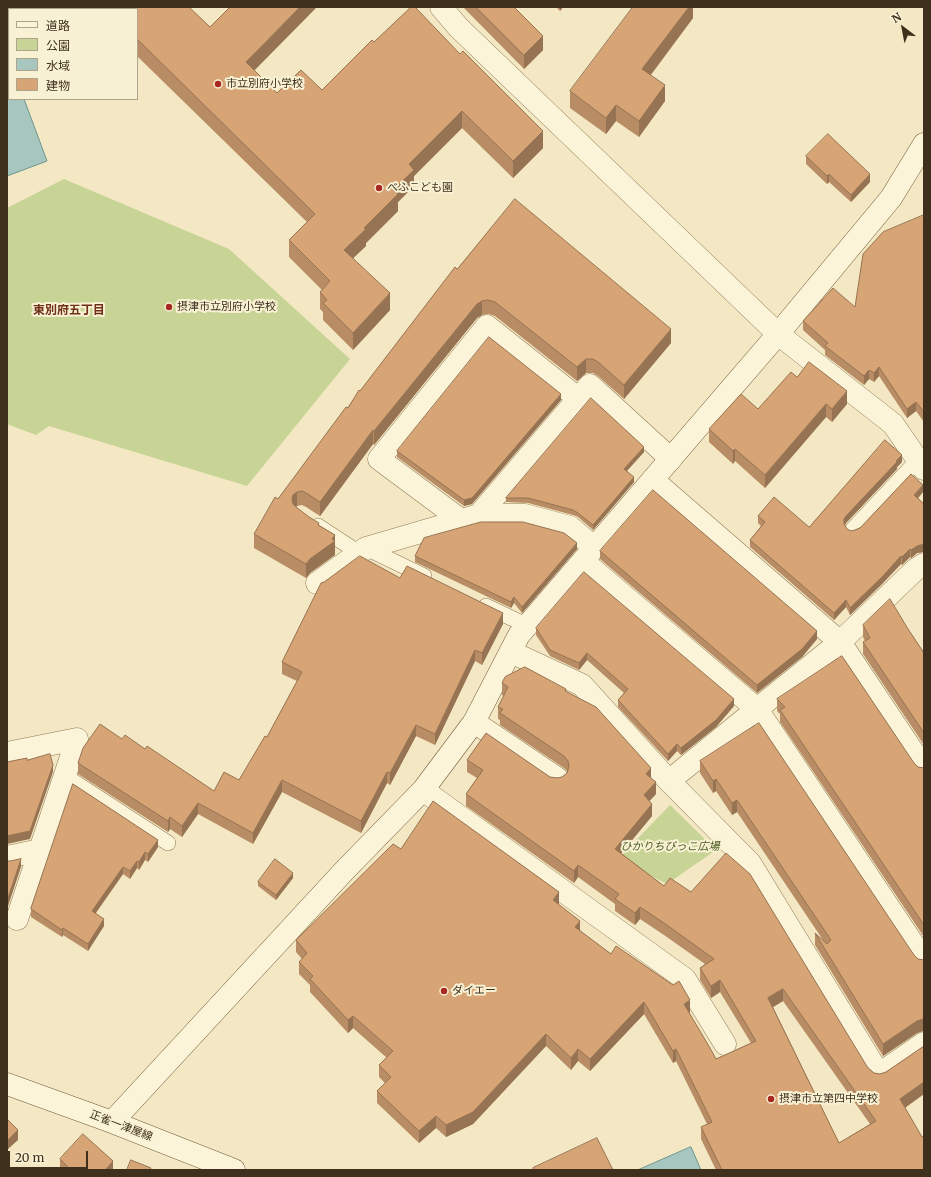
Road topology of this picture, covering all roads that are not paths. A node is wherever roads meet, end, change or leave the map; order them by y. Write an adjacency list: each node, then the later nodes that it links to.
1 (441, 7): 3 (street)
2 (924, 144): 3 (street)
3 (778, 334): 5 (street); 6 (street)
4 (579, 399): 5 (street); 9 (street); 9 (street)
5 (671, 459): 7 (street)
6 (921, 464): 10 (lane)
7 (653, 480): 12 (street); 18 (street)
8 (307, 518): 11 (lane)
9 (470, 518): 11 (street); 12 (street)
10 (853, 529)
11 (362, 551): 14 (lane); 15 (street)
12 (589, 554): 17 (street); 20 (street)
13 (924, 564): 18 (street)
14 (436, 582)
15 (317, 583)
16 (472, 599): 17 (lane)
17 (528, 626): 19 (street)
18 (840, 642): 20 (street); 23 (street)
19 (511, 652): 21 (street); 26 (street)
20 (756, 709): 26 (street); 32 (street)
21 (474, 722): 25 (street); 27 (street)
22 (7, 753): 24 (street)
23 (924, 768)
24 (64, 776): 28 (lane); 29 (street)
25 (557, 778)
26 (669, 782): 33 (street)
27 (423, 790): 34 (street); 36 (street)
28 (168, 843)
29 (40, 850): 30 (street); 31 (street)
30 (7, 857)
31 (17, 919)
32 (924, 960)
33 (924, 1043)
34 (725, 1044)
35 (7, 1084): 36 (street, 正雀一津屋線)
36 (112, 1122): 37 (street, 正雀一津屋線)
37 (234, 1170)

